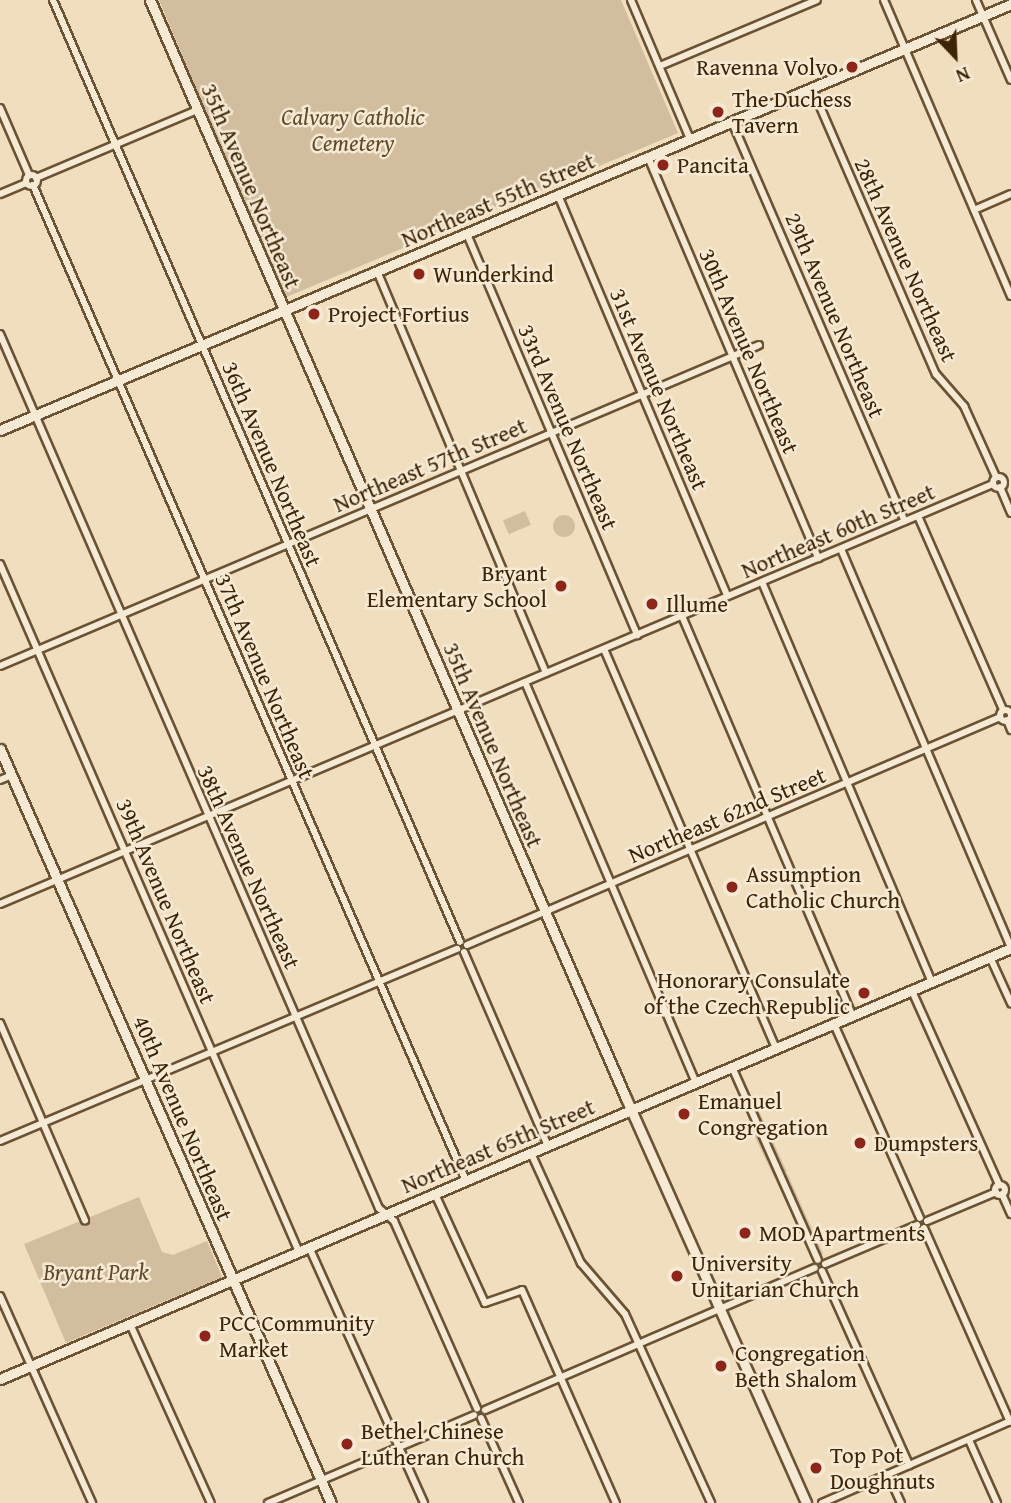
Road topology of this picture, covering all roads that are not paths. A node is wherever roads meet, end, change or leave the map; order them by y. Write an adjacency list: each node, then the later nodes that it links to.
1 (53, 0): 17 (street, 36th Avenue Northeast)
2 (150, 0): 14 (main road, 35th Avenue Northeast)
3 (631, 0): 10 (street)
4 (817, 0): 10 (street)
5 (884, 0): 9 (street)
6 (976, 0): 8 (street)
7 (1011, 4): 8 (main road, Northeast 55th Street)
8 (983, 16): 9 (main road, Northeast 55th Street); 11 (street)
9 (905, 49): 12 (main road, Northeast 55th Street); 23 (street)
10 (660, 66): 16 (street)
11 (1011, 80)
12 (812, 88): 15 (main road, Northeast 55th Street); 39 (street, 28th Avenue Northeast)
13 (0, 108): 19 (street, 37th Avenue Northeast)
14 (197, 110): 17 (street); 27 (main road, 35th Avenue Northeast)
15 (732, 122): 16 (main road, Northeast 55th Street); 43 (street, 29th Avenue Northeast)
16 (690, 139): 18 (main road, Northeast 55th Street)
17 (114, 145): 19 (street); 29 (street, 36th Avenue Northeast)
18 (648, 157): 22 (main road, Northeast 55th Street); 31 (street, 30th Avenue Northeast)
19 (31, 180): 20 (street); 32 (street, 37th Avenue Northeast)
20 (0, 194)
21 (1011, 194): 23 (street)
22 (558, 195): 24 (main road, Northeast 55th Street); 33 (street, 31st Avenue Northeast)
23 (974, 210): 26 (street)
24 (467, 234): 25 (main road, Northeast 55th Street); 36 (street, 33rd Avenue Northeast)
25 (377, 271): 27 (main road, Northeast 55th Street); 37 (street)
26 (1011, 296)
27 (283, 311): 29 (main road, Northeast 55th Street); 40 (main road, 35th Avenue Northeast)
28 (0, 334): 34 (street, 38th Avenue Northeast)
29 (202, 345): 32 (main road, Northeast 55th Street); 44 (street, 36th Avenue Northeast)
30 (759, 345): 31 (street, Northeast 57th Street)
31 (732, 356): 33 (street, Northeast 57th Street); 46 (street, 30th Avenue Northeast)
32 (118, 381): 34 (main road, Northeast 55th Street); 48 (street, 37th Avenue Northeast)
33 (642, 394): 36 (street, Northeast 57th Street); 50 (street, 31st Avenue Northeast)
34 (36, 415): 35 (main road, Northeast 55th Street); 51 (street, 38th Avenue Northeast)
35 (0, 430)
36 (552, 432): 37 (street, Northeast 57th Street); 53 (street, 33rd Avenue Northeast)
37 (462, 470): 40 (street, Northeast 57th Street); 57 (street)
38 (1011, 477): 39 (street, Northeast 60th Street)
39 (998, 482): 41 (street, 28th Avenue Northeast); 42 (street, Northeast 60th Street)
40 (371, 509): 44 (street, Northeast 57th Street); 59 (main road, 35th Avenue Northeast)
41 (1011, 513)
42 (918, 516): 43 (street, Northeast 60th Street); 60 (street)
43 (905, 521): 45 (street, Northeast 60th Street)
44 (288, 544): 48 (street, Northeast 57th Street); 62 (street, 36th Avenue Northeast)
45 (841, 549): 46 (street, Northeast 60th Street); 64 (street)
46 (818, 558): 49 (street, Northeast 60th Street)
47 (0, 564): 55 (street, 39th Avenue Northeast)
48 (205, 580): 51 (street, Northeast 57th Street); 67 (street, 37th Avenue Northeast)
49 (762, 582): 50 (street, Northeast 60th Street); 68 (street)
50 (727, 596): 52 (street, Northeast 60th Street)
51 (121, 615): 55 (street, Northeast 57th Street); 69 (street, 38th Avenue Northeast)
52 (682, 616): 53 (street, Northeast 60th Street); 70 (street)
53 (637, 635): 54 (street, Northeast 60th Street)
54 (604, 649): 57 (street, Northeast 60th Street); 71 (street)
55 (38, 650): 56 (street, Northeast 57th Street); 72 (street, 39th Avenue Northeast)
56 (0, 666)
57 (546, 673): 58 (street, Northeast 60th Street)
58 (525, 682): 59 (street, Northeast 60th Street); 74 (street)
59 (457, 710): 62 (street, Northeast 60th Street); 76 (main road, 35th Avenue Northeast)
60 (1006, 715): 61 (street); 64 (street, Northeast 62nd Street)
61 (1011, 730)
62 (374, 746): 67 (street, Northeast 60th Street); 77 (street, 36th Avenue Northeast)
63 (0, 749): 65 (main road, 40th Avenue Northeast)
64 (926, 749): 68 (street, Northeast 62nd Street); 78 (street)
65 (12, 775): 66 (street); 73 (main road, 40th Avenue Northeast)
66 (0, 780)
67 (291, 780): 69 (street, Northeast 60th Street); 80 (street, 37th Avenue Northeast)
68 (848, 782): 70 (street, Northeast 62nd Street); 81 (street)
69 (208, 816): 72 (street, Northeast 60th Street); 85 (street, 38th Avenue Northeast)
70 (769, 816): 71 (street, Northeast 62nd Street); 84 (street)
71 (690, 850): 74 (street, Northeast 62nd Street); 88 (street)
72 (126, 852): 73 (street, Northeast 60th Street); 89 (street, 39th Avenue Northeast)
73 (58, 879): 75 (street, Northeast 60th Street); 91 (main road, 40th Avenue Northeast)
74 (613, 883): 76 (street, Northeast 62nd Street); 92 (street)
75 (0, 904)
76 (545, 912): 77 (street, Northeast 62nd Street); 93 (main road, 35th Avenue Northeast)
77 (462, 947): 80 (street, Northeast 62nd Street); 96 (street, 36th Avenue Northeast)
78 (1011, 948): 79 (main road, Northeast 65th Street)
79 (990, 957): 81 (main road, Northeast 65th Street); 83 (street)
80 (378, 982): 85 (street, Northeast 62nd Street); 98 (street, 37th Avenue Northeast)
81 (932, 982): 82 (main road, Northeast 65th Street)
82 (912, 991): 84 (main road, Northeast 65th Street); 99 (street)
83 (1011, 1003)
84 (853, 1016): 87 (main road, Northeast 65th Street)
85 (296, 1017): 89 (street, Northeast 62nd Street); 102 (street, 38th Avenue Northeast)
86 (0, 1023): 94 (street)
87 (834, 1024): 88 (main road, Northeast 65th Street); 104 (street)
88 (776, 1048): 90 (main road, Northeast 65th Street)
89 (212, 1052): 91 (street, Northeast 62nd Street); 106 (street, 39th Avenue Northeast)
90 (732, 1067): 92 (main road, Northeast 65th Street); 107 (street)
91 (145, 1080): 94 (street, Northeast 62nd Street); 110 (main road, 40th Avenue Northeast)
92 (696, 1082): 93 (main road, Northeast 65th Street)
93 (631, 1111): 96 (main road, Northeast 65th Street); 112 (main road, 35th Avenue Northeast)
94 (43, 1123): 95 (street, Northeast 62nd Street); 103 (street)
95 (0, 1141)
96 (548, 1146): 97 (main road, Northeast 65th Street)
97 (531, 1153): 98 (main road, Northeast 65th Street); 114 (street)
98 (466, 1181): 100 (main road, Northeast 65th Street)
99 (1003, 1189): 101 (street); 104 (street)
100 (435, 1194): 102 (main road, Northeast 65th Street); 116 (street)
101 (1011, 1214)
102 (385, 1215): 105 (main road, Northeast 65th Street); 119 (street, 38th Avenue Northeast)
103 (85, 1220)
104 (922, 1223): 109 (street); 121 (street)
105 (309, 1247): 106 (main road, Northeast 65th Street); 123 (street)
106 (299, 1252): 110 (main road, Northeast 65th Street)
107 (818, 1261): 108 (street); 109 (street)
108 (815, 1268): 109 (street); 112 (street)
109 (824, 1268): 124 (street)
110 (232, 1280): 113 (main road, Northeast 65th Street); 126 (main road, 40th Avenue Northeast)
111 (0, 1296): 115 (street)
112 (719, 1310): 114 (street); 135 (main road, 35th Avenue Northeast)
113 (130, 1324): 115 (main road, Northeast 65th Street); 128 (street)
114 (641, 1344): 116 (street); 134 (street)
115 (30, 1366): 117 (main road, Northeast 65th Street); 127 (street)
116 (561, 1377): 118 (street); 133 (street)
117 (0, 1379)
118 (485, 1410): 119 (street); 120 (street)
119 (475, 1411): 120 (street); 123 (street)
120 (481, 1419): 132 (street)
121 (1011, 1422): 122 (street)
122 (969, 1440): 124 (street); 138 (street)
123 (399, 1447): 126 (street); 131 (street)
124 (909, 1465): 125 (street)
125 (888, 1474): 136 (street); 137 (street)
126 (321, 1480): 129 (street); 130 (main road, 40th Avenue Northeast)
127 (92, 1503)
128 (211, 1503)
129 (268, 1503)
130 (331, 1503)
131 (424, 1503)
132 (519, 1503)
133 (616, 1503)
134 (711, 1503)
135 (806, 1503)
136 (822, 1503)
137 (901, 1503)
138 (997, 1503)

